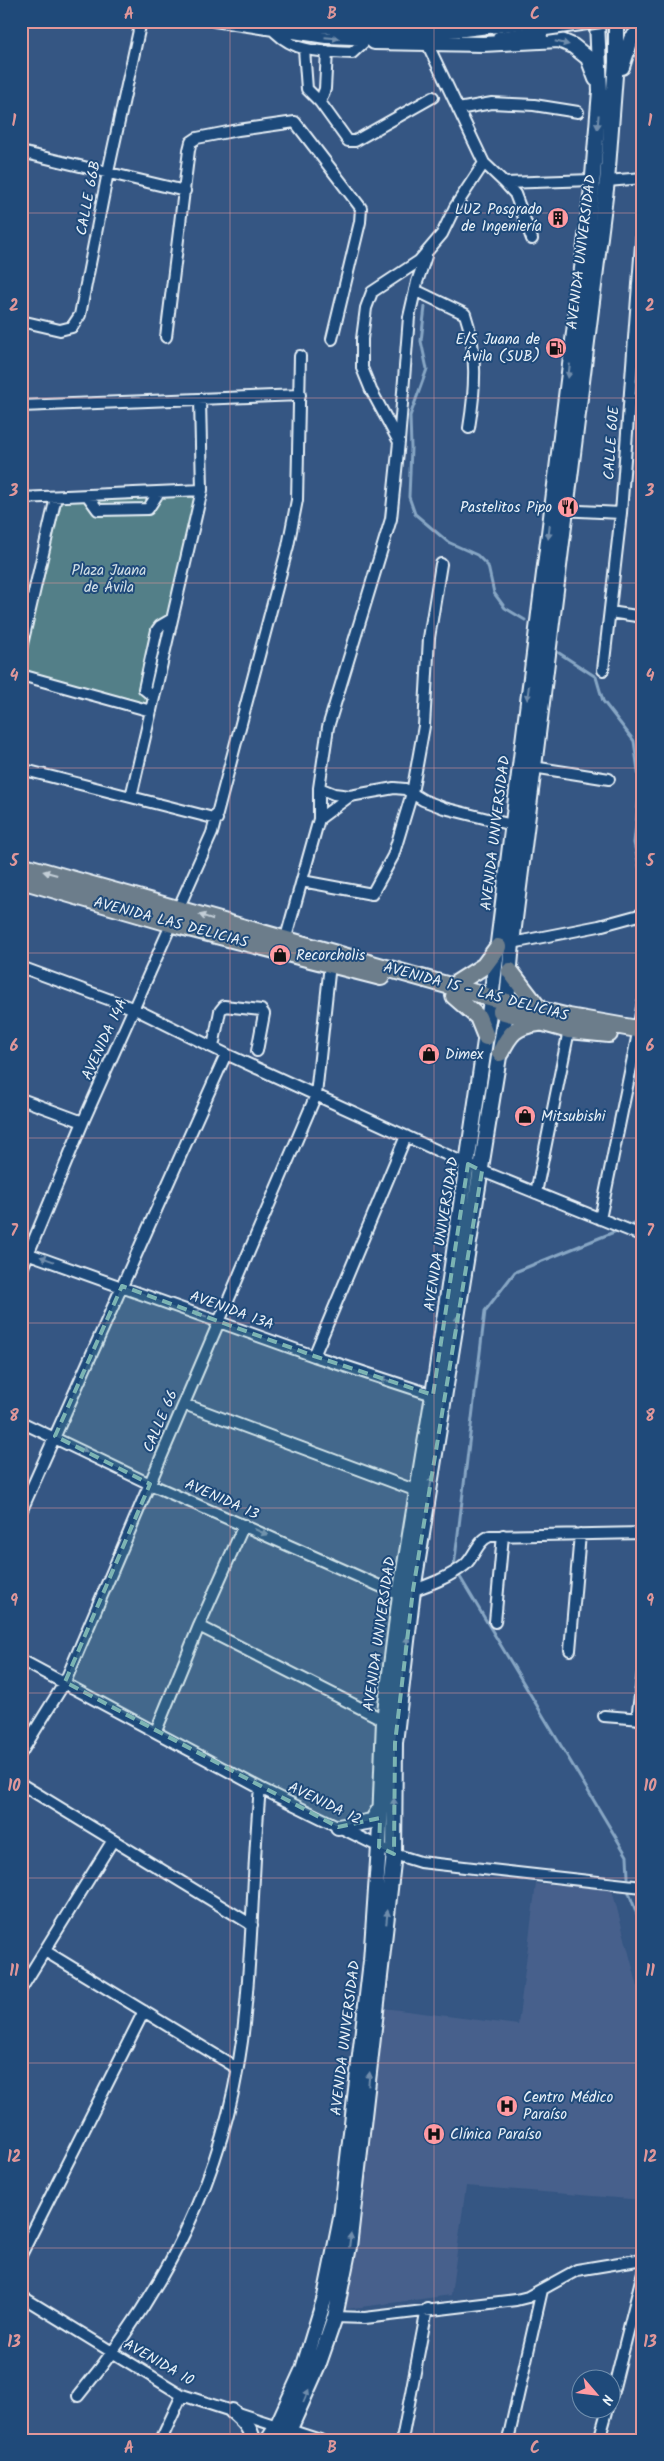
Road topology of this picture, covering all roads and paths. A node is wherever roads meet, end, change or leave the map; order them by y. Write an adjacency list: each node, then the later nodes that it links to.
1 (141, 21): 21 (street, CALLE 66B)
2 (214, 21): 9 (street)
3 (270, 21): 10 (street)
4 (529, 21): 10 (street)
5 (597, 21): 14 (street, AVENIDA UNIVERSIDAD)
6 (608, 21): 10 (street, bridge)
7 (616, 21): 14 (street, AVENIDA UNIVERSIDAD)
8 (643, 28): 14 (street)
9 (275, 32): 10 (street, one-way to 10); 12 (street)
10 (371, 38): 11 (street); 13 (street)
11 (427, 43): 14 (street, one-way to 14); 17 (street)
12 (304, 49): 13 (street); 16 (street)
13 (326, 51): 16 (street)
14 (607, 92): 23 (street, AVENIDA UNIVERSIDAD, one-way to 23); 24 (street, AVENIDA UNIVERSIDAD)
15 (433, 96): 16 (street)
16 (320, 102)
17 (458, 109): 18 (street); 20 (street)
18 (578, 112)
19 (21, 152): 21 (street)
20 (484, 164): 25 (street); 29 (street)
21 (108, 172): 26 (street); 31 (street, CALLE 66B)
22 (643, 178): 24 (street)
23 (592, 180): 25 (street); 47 (street, AVENIDA UNIVERSIDAD, one-way to 47)
24 (607, 181): 47 (street, AVENIDA UNIVERSIDAD)
25 (505, 182): 28 (street)
26 (185, 191): 32 (street); 33 (street)
27 (643, 217): 36 (street, CALLE 60E)
28 (532, 239)
29 (428, 251): 30 (street); 41 (street)
30 (415, 290): 40 (street); 41 (street)
31 (21, 321)
32 (166, 337)
33 (332, 339)
34 (300, 356): 35 (street, AVENIDA 14A)
35 (300, 395): 37 (street); 63 (street, AVENIDA 14A)
36 (629, 399): 38 (street); 48 (street, CALLE 60E)
37 (200, 400): 39 (street); 42 (street)
38 (643, 400)
39 (21, 406)
40 (469, 428)
41 (399, 442): 59 (street)
42 (202, 490): 43 (street); 55 (street)
43 (159, 492): 44 (street); 44 (street)
44 (86, 495): 45 (street)
45 (56, 497): 46 (street); 52 (street)
46 (21, 498)
47 (558, 510): 48 (street); 56 (street, AVENIDA UNIVERSIDAD); 65 (street, AVENIDA UNIVERSIDAD, one-way to 65)
48 (621, 513): 50 (street, CALLE 60E)
49 (441, 564): 60 (street)
50 (610, 612): 51 (street); 53 (street, CALLE 60E)
51 (643, 617)
52 (21, 649)
53 (603, 670)
54 (21, 675): 55 (street)
55 (151, 710): 62 (street)
56 (533, 766): 58 (street); 73 (street, AVENIDA UNIVERSIDAD)
57 (21, 769): 62 (street)
58 (609, 778)
59 (319, 788): 61 (street); 64 (street)
60 (412, 793): 61 (street); 65 (street); 68 (street)
61 (350, 796): 64 (street)
62 (131, 797): 63 (street)
63 (217, 819): 69 (street, AVENIDA 14A)
64 (319, 820): 68 (street)
65 (512, 825): 73 (street, AVENIDA UNIVERSIDAD)
66 (21, 865): 69 (main road, AVENIDA 15 - LAS DELICIAS, one-way to 66)
67 (21, 880): 71 (main road, AVENIDA LAS DELICIAS)
68 (302, 881): 72 (street)
69 (180, 908): 71 (street, AVENIDA 14A); 72 (main road, AVENIDA 15 - LAS DELICIAS, one-way to 69)
70 (643, 914): 73 (street)
71 (172, 924): 74 (main road, AVENIDA LAS DELICIAS); 81 (street, AVENIDA 14A)
72 (286, 941): 77 (main road, AVENIDA 15 - LAS DELICIAS)
73 (505, 945): 76 (street, AVENIDA UNIVERSIDAD); 77 (main road); 78 (street, AVENIDA UNIVERSIDAD)
74 (330, 964): 77 (main road, AVENIDA LAS DELICIAS); 90 (street, CALLE 66)
75 (21, 967): 81 (street)
76 (510, 971): 80 (street, AVENIDA UNIVERSIDAD); 82 (main road)
77 (454, 991): 78 (main road, AVENIDA LAS DELICIAS); 85 (main road)
78 (491, 1002): 80 (main road, AVENIDA LAS DELICIAS); 85 (street, AVENIDA UNIVERSIDAD)
79 (643, 1002): 84 (street)
80 (507, 1007): 82 (main road, AVENIDA LAS DELICIAS); 88 (street, AVENIDA UNIVERSIDAD)
81 (135, 1009): 86 (street); 92 (street, AVENIDA 14A)
82 (540, 1016): 83 (main road, AVENIDA LAS DELICIAS); 84 (main road, AVENIDA 15 - LAS DELICIAS); 88 (main road)
83 (569, 1030): 84 (main road, AVENIDA LAS DELICIAS); 96 (street)
84 (640, 1034): 97 (street)
85 (486, 1037): 94 (street, AVENIDA UNIVERSIDAD)
86 (213, 1047): 87 (street); 89 (street)
87 (257, 1051)
88 (500, 1053): 95 (street, AVENIDA UNIVERSIDAD)
89 (226, 1054): 90 (street); 101 (street)
90 (316, 1094): 93 (street); 102 (street, CALLE 66)
91 (21, 1099): 92 (street)
92 (83, 1122): 99 (street, AVENIDA 14A)
93 (406, 1136): 94 (street); 103 (street)
94 (468, 1164): 95 (street); 104 (street, AVENIDA UNIVERSIDAD)
95 (482, 1171): 96 (street); 115 (street, AVENIDA UNIVERSIDAD, one-way to 95)
96 (536, 1193): 97 (street)
97 (602, 1219): 98 (street)
98 (643, 1236)
99 (25, 1252): 100 (street, AVENIDA 14A); 101 (street, AVENIDA 13A, one-way to 99)
100 (21, 1271)
101 (122, 1286): 102 (street, AVENIDA 13A, one-way to 101); 107 (street)
102 (220, 1320): 103 (street, AVENIDA 13A); 105 (street, CALLE 66)
103 (314, 1356): 104 (street, AVENIDA 13A, one-way to 103)
104 (433, 1395): 109 (street, AVENIDA UNIVERSIDAD)
105 (184, 1404): 108 (street, CALLE 66); 109 (street)
106 (21, 1422): 107 (street, AVENIDA 13)
107 (54, 1436): 108 (street, AVENIDA 13, one-way to 108); 110 (street)
108 (150, 1484): 111 (street, AVENIDA 13); 121 (street, CALLE 66)
109 (418, 1491): 115 (street, AVENIDA UNIVERSIDAD)
110 (21, 1512)
111 (244, 1525): 115 (street, AVENIDA 13, one-way to 115); 117 (street)
112 (643, 1533): 113 (street)
113 (580, 1534): 114 (street); 118 (street)
114 (503, 1535): 115 (street); 116 (street)
115 (407, 1593): 124 (street, AVENIDA UNIVERSIDAD); 133 (street, AVENIDA UNIVERSIDAD, one-way to 115)
116 (496, 1622)
117 (199, 1626): 124 (street); 125 (street)
118 (570, 1650)
119 (21, 1660): 121 (street, AVENIDA 12)
120 (643, 1672): 123 (street)
121 (65, 1682): 125 (street, AVENIDA 12); 126 (street, CALLE 66)
122 (604, 1716): 123 (street)
123 (640, 1719)
124 (384, 1720): 129 (street, AVENIDA UNIVERSIDAD)
125 (156, 1731): 128 (street, AVENIDA 12)
126 (21, 1754)
127 (21, 1784): 131 (street)
128 (260, 1788): 130 (street, AVENIDA 12); 135 (street)
129 (380, 1807): 130 (street); 132 (street, AVENIDA UNIVERSIDAD)
130 (338, 1827): 132 (street, AVENIDA 12)
131 (113, 1840): 135 (street); 136 (street)
132 (379, 1847): 133 (street, AVENIDA 12); 153 (street, AVENIDA UNIVERSIDAD)
133 (394, 1854): 134 (street, AVENIDA 12); 146 (street, AVENIDA UNIVERSIDAD, one-way to 133)
134 (643, 1887)
135 (252, 1925): 139 (street)
136 (45, 1951): 137 (street); 138 (street)
137 (21, 1989)
138 (144, 2011): 139 (street); 140 (street)
139 (237, 2068): 147 (street)
140 (21, 2255)
141 (643, 2259): 143 (street)
142 (643, 2272): 148 (street)
143 (542, 2290): 145 (street); 159 (street)
144 (21, 2296): 147 (street, AVENIDA 10)
145 (427, 2309): 146 (street); 158 (street)
146 (335, 2317): 153 (street, AVENIDA UNIVERSIDAD, one-way to 146)
147 (113, 2353): 149 (street, AVENIDA 10); 150 (street)
148 (619, 2368)
149 (182, 2395): 151 (street, AVENIDA 10); 154 (street)
150 (78, 2396)
151 (232, 2411): 153 (street, AVENIDA 10); 155 (street)
152 (605, 2418): 160 (street)
153 (284, 2432): 156 (street, AVENIDA UNIVERSIDAD); 157 (street, AVENIDA 10)
154 (162, 2440)
155 (253, 2440)
156 (268, 2440)
157 (320, 2440)
158 (402, 2440)
159 (508, 2440)
160 (599, 2440)

